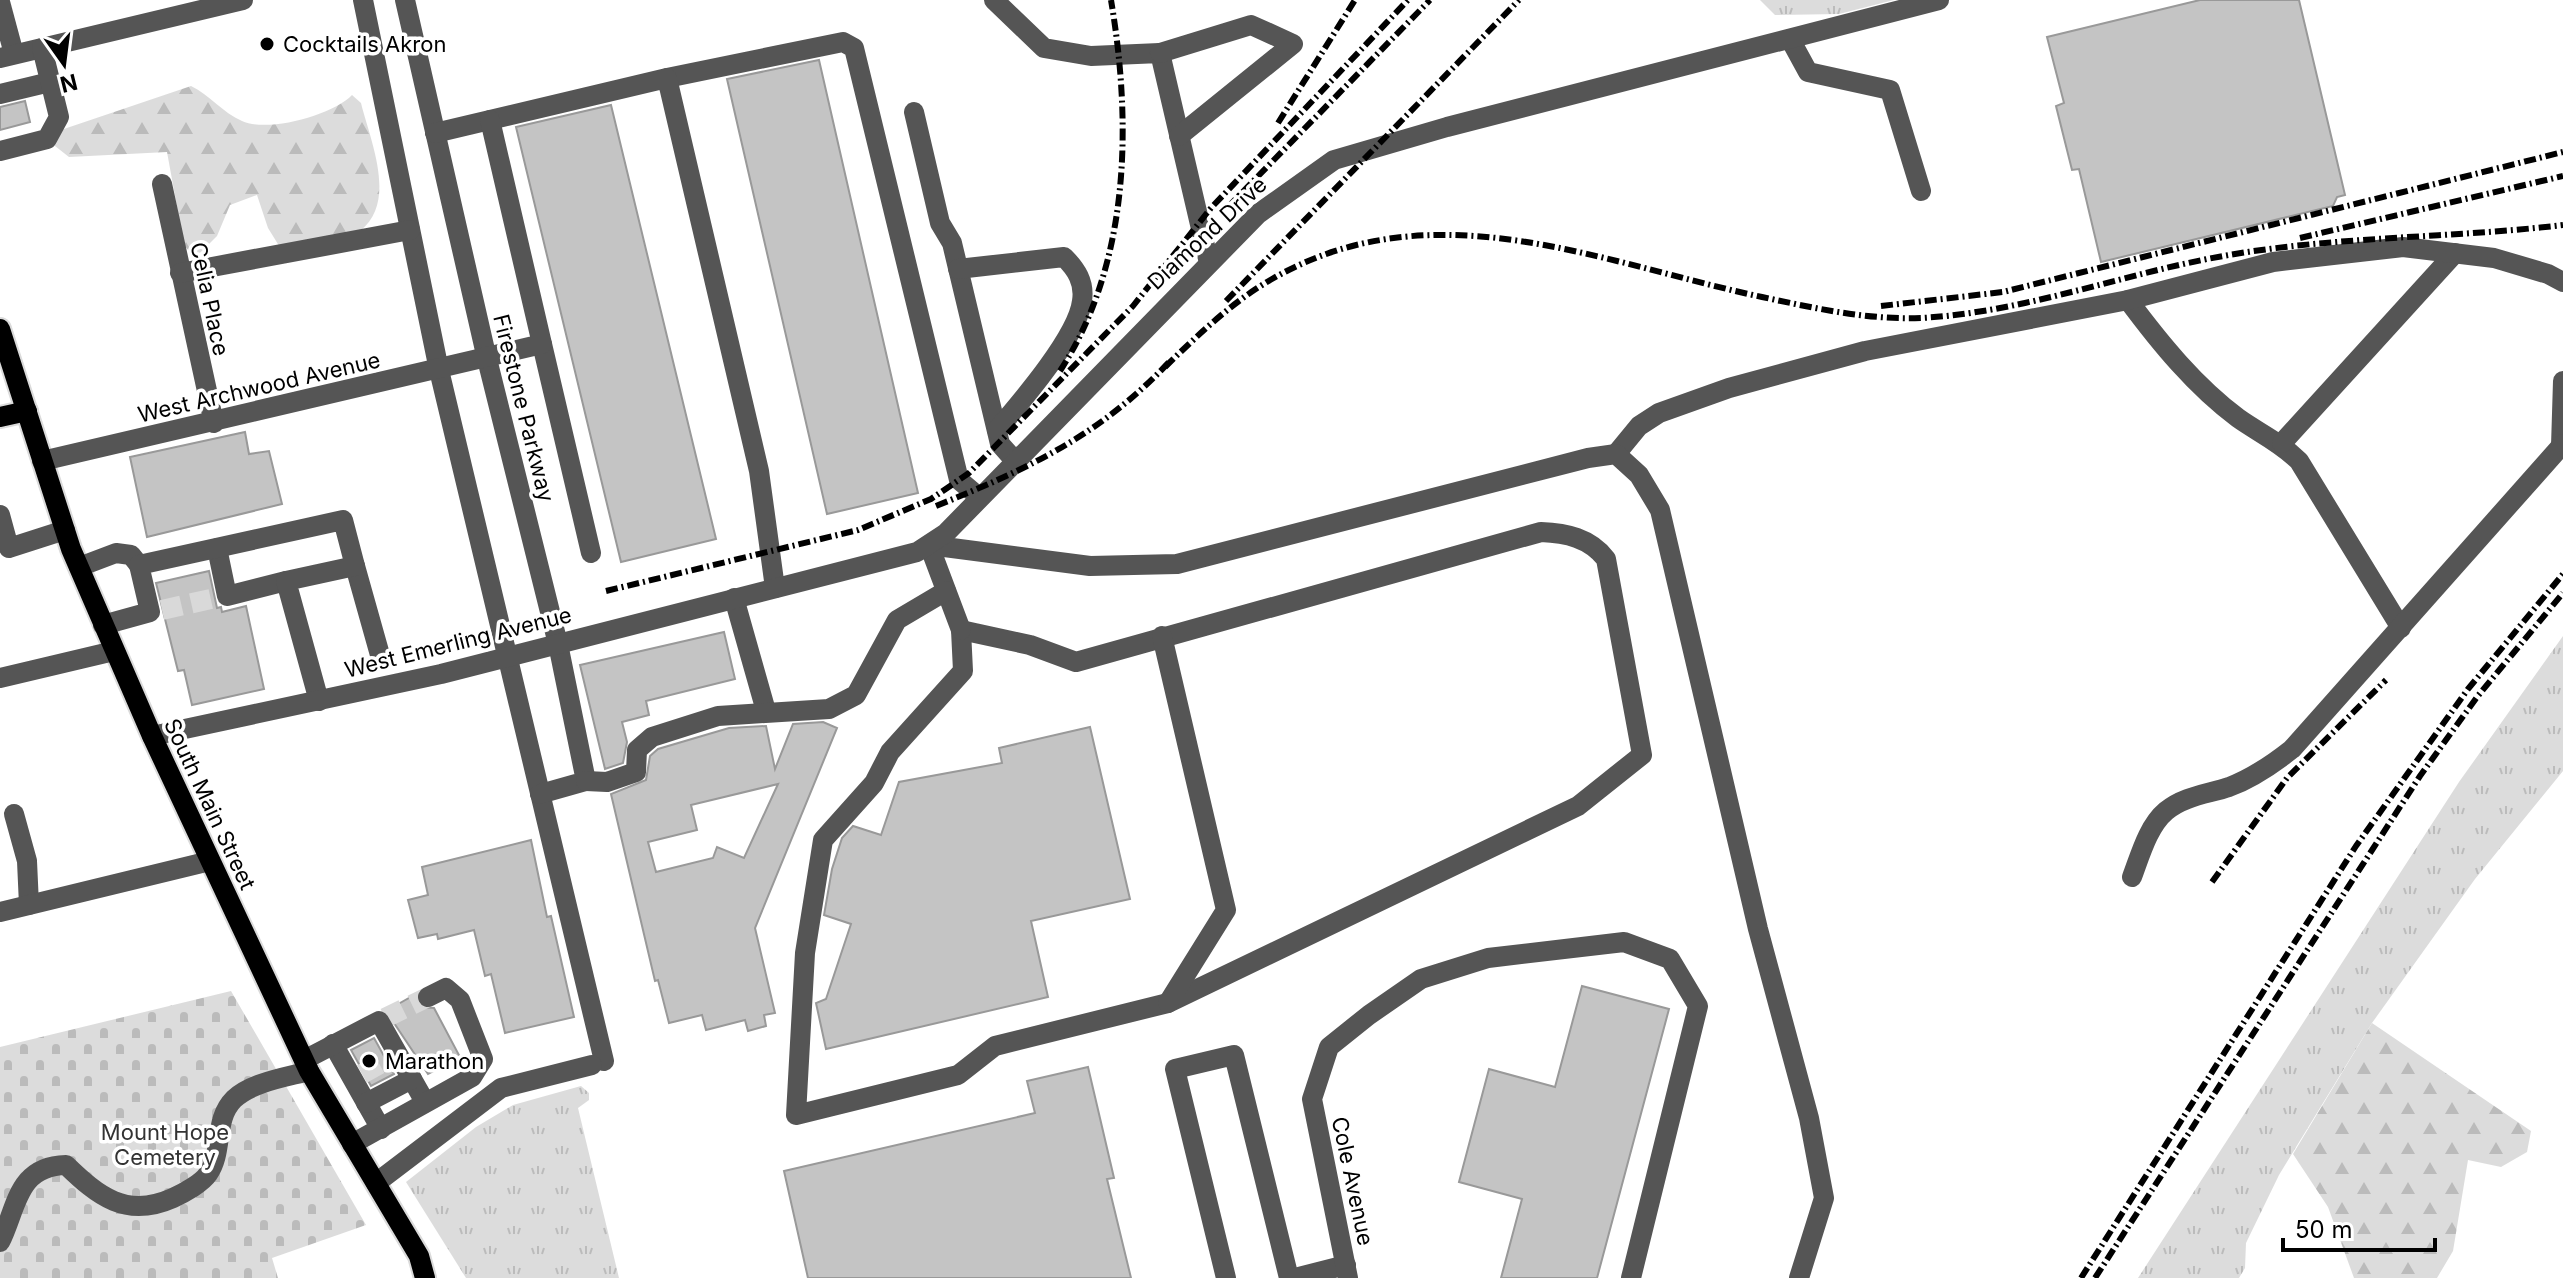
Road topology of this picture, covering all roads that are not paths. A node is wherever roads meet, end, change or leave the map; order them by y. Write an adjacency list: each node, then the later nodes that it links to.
1 (243, 0): 8 (street)
2 (363, 0): 21 (street)
3 (405, 0): 16 (street, Firestone Parkway)
4 (994, 0): 9 (street)
5 (1939, 0): 7 (street, Diamond Drive)
6 (0, 2): 10 (street)
7 (1790, 39): 20 (street); 23 (street, Diamond Drive)
8 (42, 48): 10 (street); 12 (street)
9 (1160, 53): 17 (street); 17 (street)
10 (7, 56)
11 (667, 78): 15 (street); 42 (street); 52 (street)
12 (50, 82): 13 (street); 18 (street)
13 (0, 94)
14 (914, 112): 24 (street)
15 (490, 120): 16 (street); 29 (street)
16 (435, 133): 30 (street, Firestone Parkway)
17 (1179, 136): 23 (street)
18 (0, 151)
19 (162, 184): 25 (street, Celia Place)
20 (1921, 191)
21 (410, 230): 25 (street); 31 (street)
22 (2455, 253): 26 (street); 27 (street); 37 (street)
23 (1209, 263): 41 (street, Diamond Drive)
24 (958, 269): 36 (street); 36 (street)
25 (180, 273): 35 (street, Celia Place)
26 (2563, 282)
27 (2128, 300): 37 (street); 39 (street)
28 (0, 329): 33 (main road, South Main Street)
29 (542, 344): 30 (street, West Archwood Avenue); 47 (street)
30 (487, 359): 31 (street, West Archwood Avenue); 59 (street, Firestone Parkway)
31 (439, 370): 35 (street, West Archwood Avenue); 62 (street)
32 (2563, 381): 38 (street)
33 (27, 411): 34 (main road); 40 (main road, South Main Street)
34 (0, 417)
35 (214, 423): 40 (street, West Archwood Avenue)
36 (997, 430): 41 (street)
37 (2282, 443): 56 (street)
38 (2562, 445): 56 (street)
39 (1616, 454): 45 (street); 90 (street)
40 (42, 461): 44 (main road, South Main Street)
41 (1015, 461): 42 (street, Diamond Drive)
42 (979, 497): 45 (street, Diamond Drive)
43 (0, 515): 44 (street)
44 (65, 530): 50 (main road, South Main Street)
45 (929, 545): 52 (street, Diamond Drive); 53 (street)
46 (217, 548): 48 (street); 49 (street); 51 (street)
47 (591, 553)
48 (139, 565): 50 (street); 55 (street)
49 (355, 566): 51 (street); 61 (street)
50 (79, 567): 55 (main road, South Main Street)
51 (286, 581): 64 (street)
52 (775, 588): 54 (street, West Emerling Avenue)
53 (946, 591): 57 (street); 65 (street)
54 (734, 598): 59 (street, West Emerling Avenue); 65 (street)
55 (103, 625): 60 (main road, South Main Street)
56 (2401, 628): 71 (street)
57 (961, 630): 58 (street); 75 (street)
58 (1162, 636): 75 (street); 75 (street)
59 (558, 644): 62 (street, West Emerling Avenue); 67 (street, Firestone Parkway)
60 (114, 651): 63 (street); 66 (main road, South Main Street)
61 (380, 655)
62 (508, 658): 64 (street, West Emerling Avenue); 68 (street)
63 (0, 678)
64 (319, 701): 66 (street, West Emerling Avenue)
65 (766, 711): 67 (street)
66 (152, 736): 70 (main road, South Main Street)
67 (586, 781): 68 (street)
68 (540, 794): 83 (street)
69 (14, 814): 72 (street)
70 (210, 861): 72 (street); 77 (main road, South Main Street)
71 (2132, 877)
72 (29, 905): 73 (street)
73 (0, 912)
74 (428, 997): 79 (street)
75 (1168, 1003)
76 (333, 1044): 77 (street); 78 (street); 80 (street)
77 (307, 1065): 82 (main road, South Main Street); 84 (street)
78 (412, 1079): 79 (street); 80 (street)
79 (425, 1102): 81 (street)
80 (366, 1103): 81 (street)
81 (381, 1129): 82 (street)
82 (352, 1144): 83 (main road, South Main Street)
83 (376, 1183): 86 (main road, South Main Street)
84 (0, 1242)
85 (1347, 1272): 88 (street); 89 (street, Cole Avenue)
86 (425, 1278)
87 (1226, 1278): 88 (street)
88 (1292, 1278)
89 (1631, 1278)
90 (1799, 1278)

